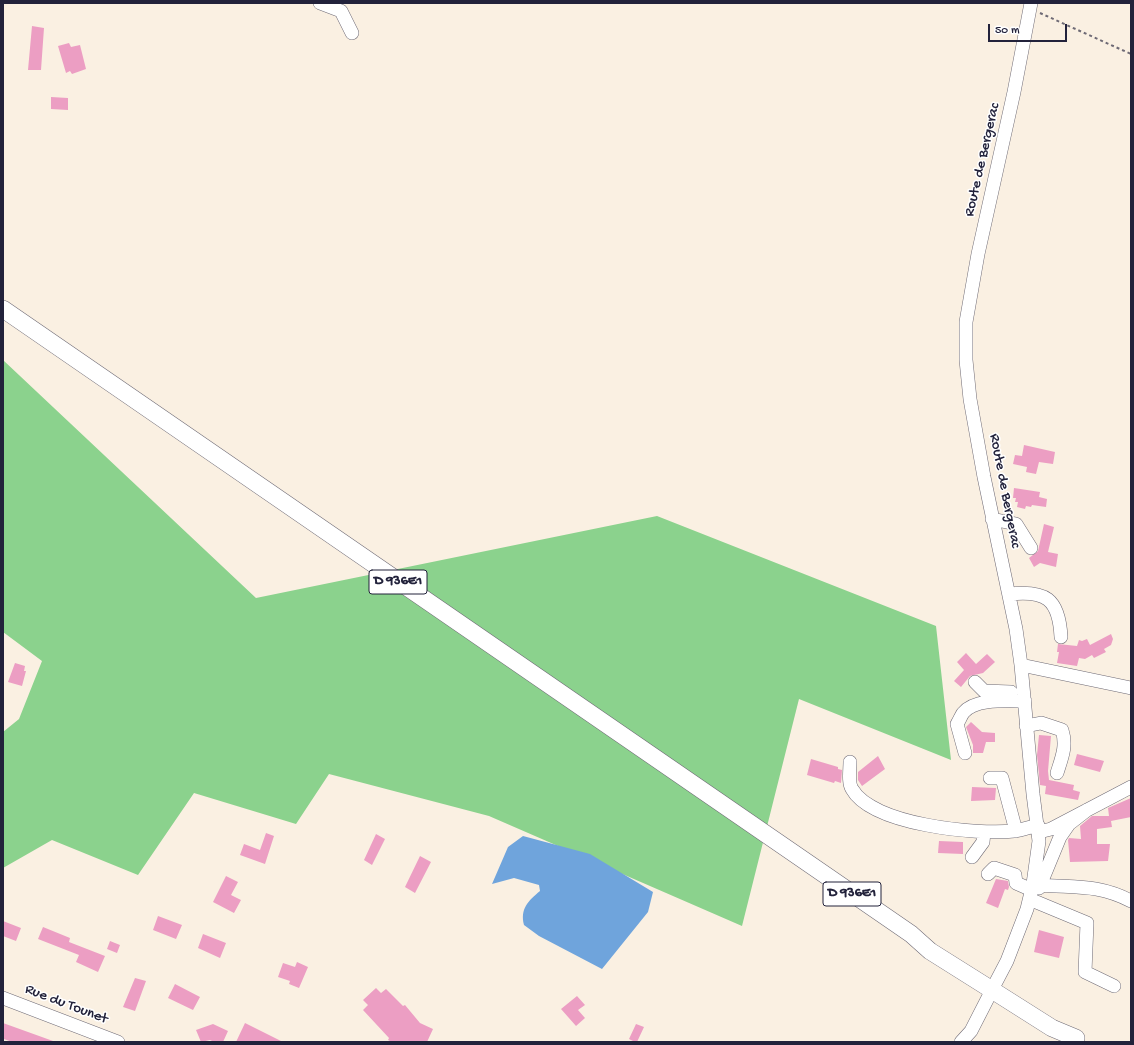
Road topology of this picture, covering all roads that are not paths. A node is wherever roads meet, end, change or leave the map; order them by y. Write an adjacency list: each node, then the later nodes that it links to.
1 (320, 3): 3 (street)
2 (1030, 5): 5 (street, Route de Bergerac)
3 (352, 33)
4 (3, 309): 28 (main road, D 936E1)
5 (992, 519): 6 (street); 7 (street, Route de Bergerac)
6 (1031, 548)
7 (1008, 594): 8 (street); 9 (street, Route de Bergerac)
8 (1061, 637)
9 (1021, 665): 11 (street); 12 (street, Route de Bergerac)
10 (975, 682): 12 (street)
11 (1131, 688)
12 (1024, 696): 13 (street, Route de Bergerac); 14 (street)
13 (1026, 726): 16 (street); 23 (street, Route de Bergerac)
14 (965, 753)
15 (850, 762): 22 (street)
16 (1057, 772)
17 (990, 778): 21 (street)
18 (1131, 787): 19 (street)
19 (1087, 810): 20 (street); 23 (street)
20 (1065, 830): 23 (street); 26 (street)
21 (1016, 831): 22 (street); 23 (street)
22 (984, 832): 24 (street)
23 (1039, 833): 26 (street, Route de Bergerac)
24 (972, 857)
25 (988, 874): 26 (street)
26 (1033, 896): 27 (street); 28 (street, Route de Bergerac); 29 (street)
27 (1131, 901)
28 (994, 986): 31 (main road, D 936E1); 33 (street, Route de Bergerac)
29 (1114, 986)
30 (3, 998): 32 (street, Rue du Tounet)
31 (1079, 1040)
32 (118, 1042)
33 (961, 1042)

